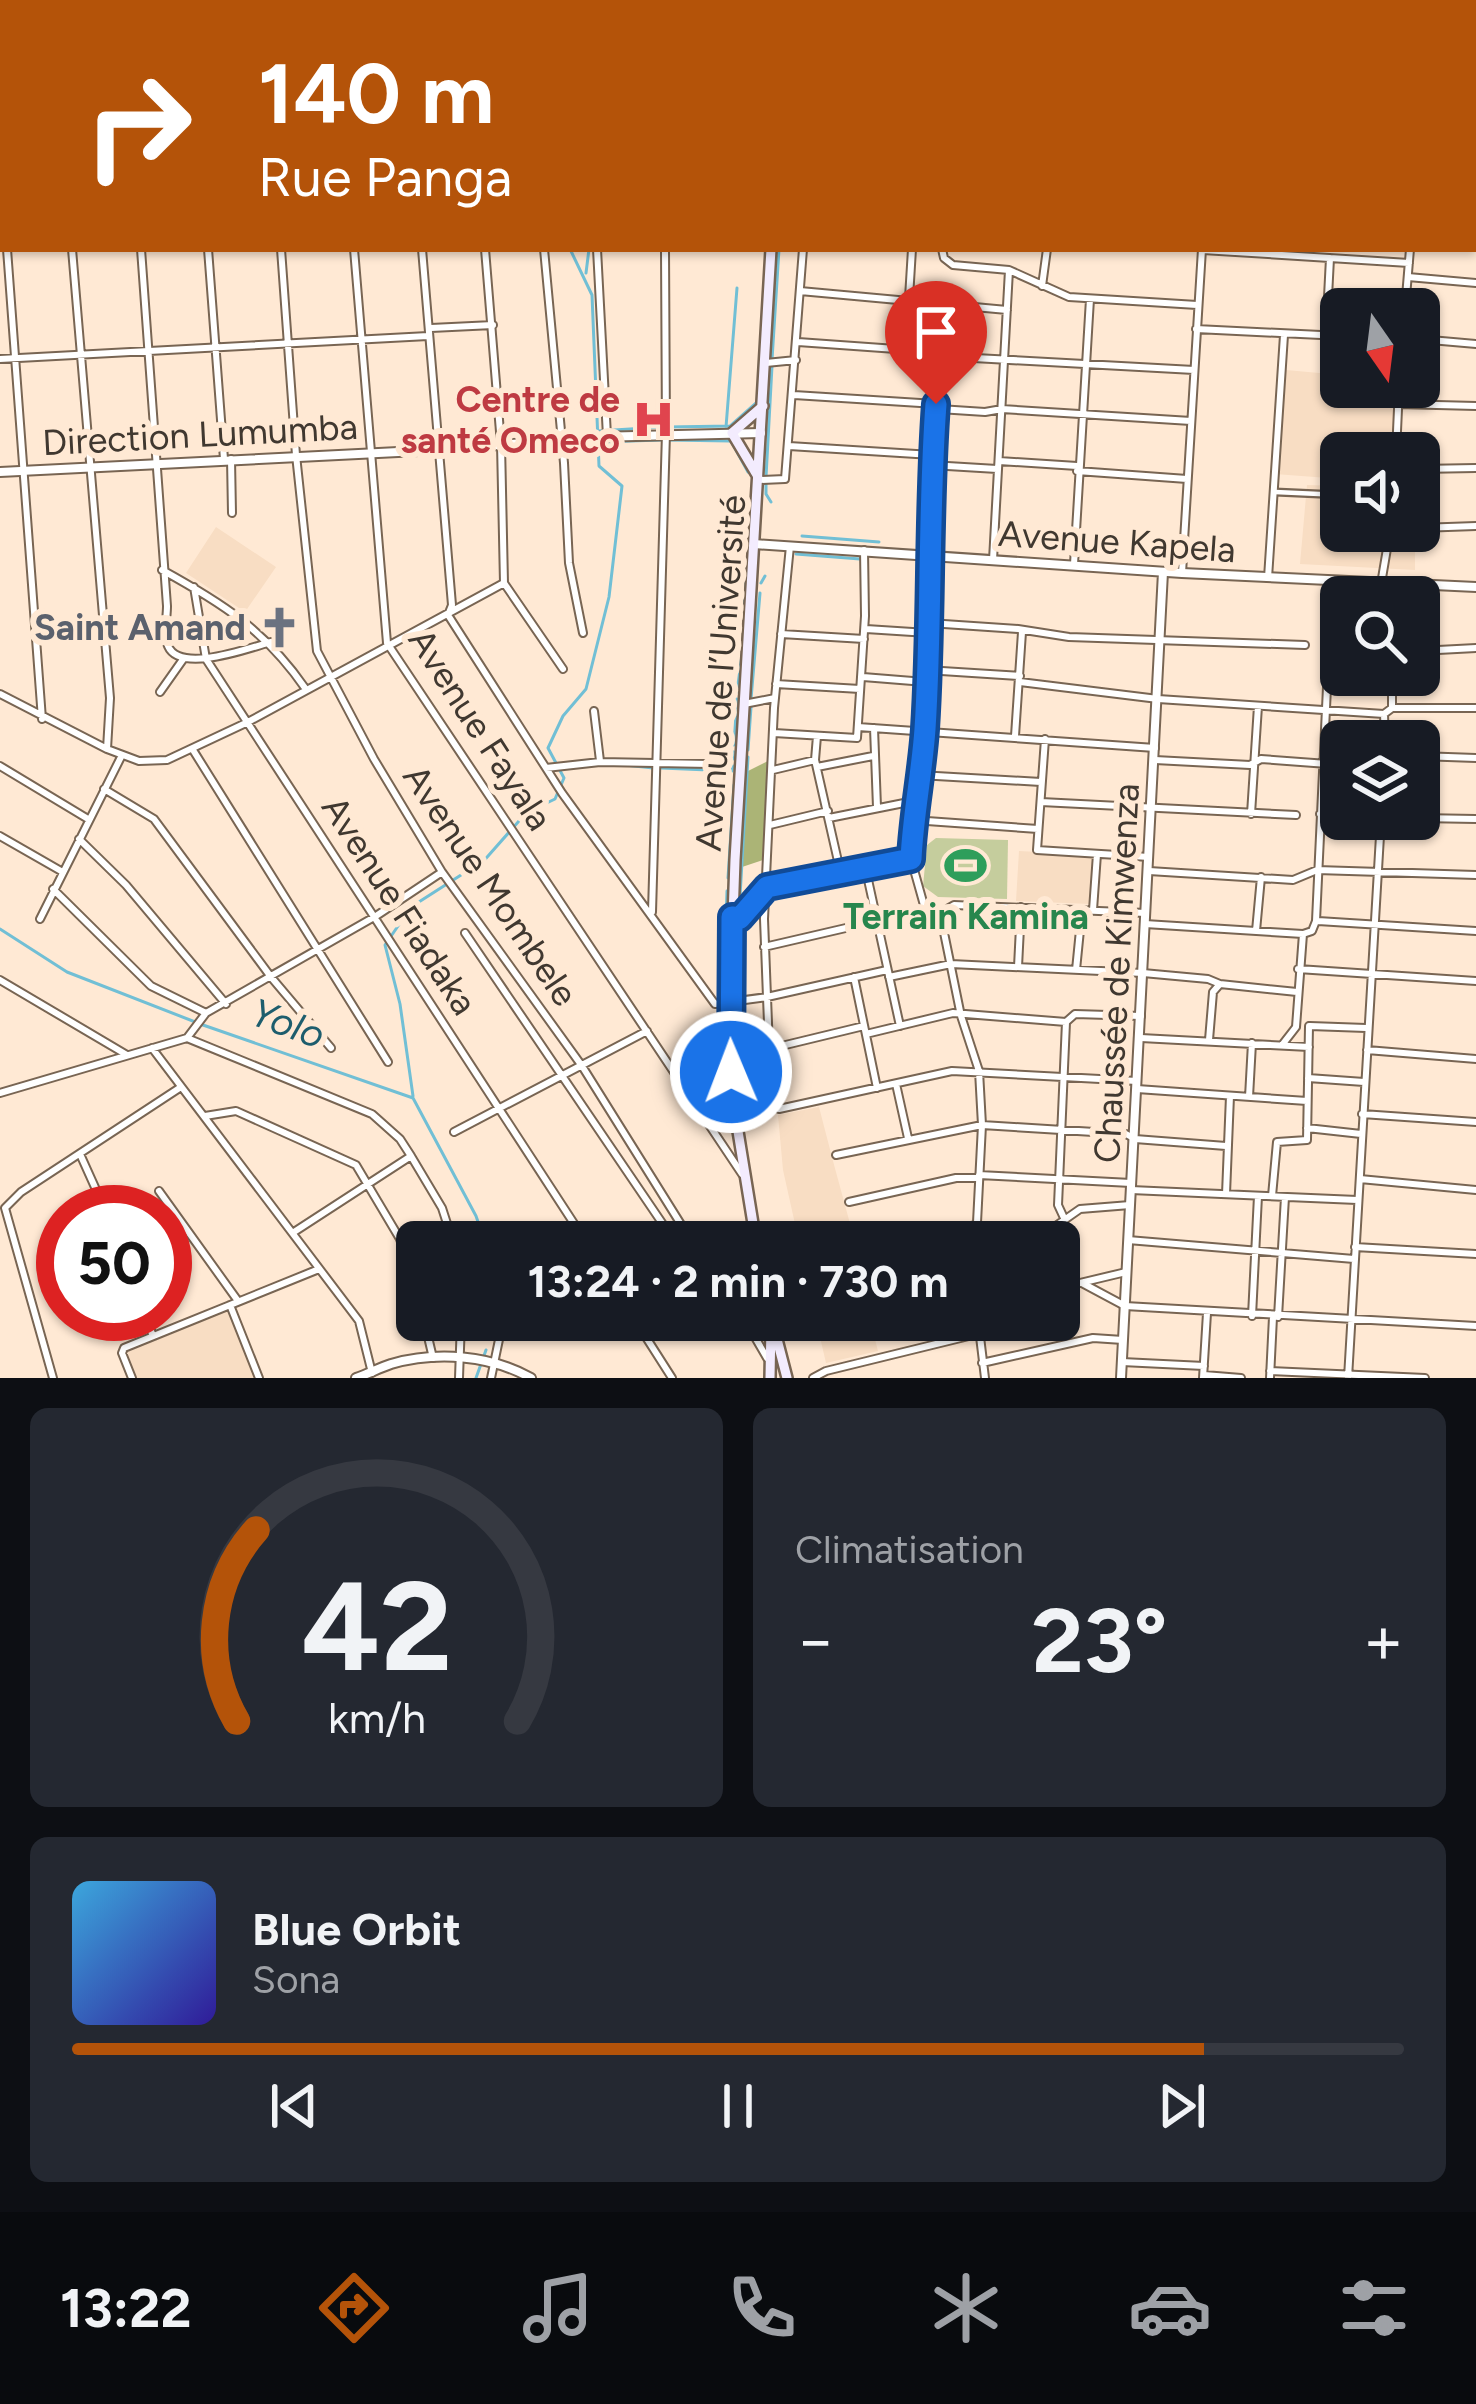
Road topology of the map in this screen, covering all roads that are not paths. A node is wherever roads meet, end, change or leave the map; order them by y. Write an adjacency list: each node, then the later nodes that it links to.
1 (7, 252): 51 (street)
2 (72, 252): 50 (street)
3 (141, 252): 47 (street)
4 (208, 252): 46 (street)
5 (281, 252): 44 (street, Avenue Mombele)
6 (354, 252): 41 (street, Avenue Fayala)
7 (422, 252): 38 (street)
8 (485, 252): 36 (street)
9 (544, 252): 70 (street)
10 (597, 252): 69 (street)
11 (665, 252): 66 (street)
12 (771, 252): 56 (main road, Avenue de l’Université)
13 (802, 252): 30 (street)
14 (912, 252): 32 (street)
15 (943, 252): 24 (street)
16 (1047, 252): 27 (street)
17 (1201, 252): 34 (street)
18 (1380, 252): 22 (street)
19 (1410, 252): 23 (street)
20 (1313, 253): 21 (street)
21 (1330, 258): 22 (street); 28 (street)
22 (1379, 262): 23 (street)
23 (1409, 263): 25 (street)
24 (1009, 270): 27 (street); 35 (street)
25 (1408, 278): 26 (street); 29 (street)
26 (1476, 283)
27 (1042, 286): 31 (street)
28 (1328, 288)
29 (1407, 288)
30 (800, 291): 32 (street); 43 (street)
31 (1090, 299): 34 (street); 55 (street)
32 (908, 301): 33 (street); 48 (street)
33 (940, 304): 35 (street); 49 (street)
34 (1197, 305): 37 (street)
35 (1007, 310): 52 (street)
36 (493, 325): 38 (street); 71 (street)
37 (1196, 329): 39 (street); 57 (street)
38 (429, 332): 41 (street); 73 (street)
39 (1284, 334): 40 (street); 89 (street)
40 (1320, 336)
41 (362, 340): 44 (street); 74 (street, Avenue Fayala)
42 (1440, 341): 45 (street)
43 (797, 342): 48 (street); 54 (street)
44 (289, 343): 46 (street); 75 (street, Avenue Mombele)
45 (1476, 344)
46 (216, 346): 47 (street); 77 (street)
47 (147, 349): 50 (street); 78 (street)
48 (905, 349): 49 (street)
49 (938, 354): 52 (street); 59 (street)
50 (80, 355): 51 (street); 81 (street)
51 (16, 358): 53 (street); 85 (street)
52 (1005, 358): 55 (street); 63 (street)
53 (0, 359)
54 (796, 360): 56 (street); 58 (street)
55 (1086, 362): 57 (street); 64 (street)
56 (766, 363): 61 (main road, Avenue de l’Université)
57 (1194, 370): 65 (street)
58 (794, 395): 59 (street); 72 (street)
59 (936, 404): 63 (street); 76 (street)
60 (1440, 405): 62 (street)
61 (763, 406): 67 (main road); 68 (main road, Avenue de l’Université)
62 (1476, 406)
63 (1002, 409): 64 (street); 80 (street)
64 (1081, 413): 65 (street); 82 (street)
65 (1191, 421): 87 (street)
66 (666, 433): 67 (street, Direction Lumumba); 69 (street, Direction Lumumba); 167 (street)
67 (732, 433): 68 (street, Direction Lumumba); 88 (main road)
68 (761, 433): 88 (main road, Avenue de l’Université)
69 (601, 436): 70 (street, Direction Lumumba)
70 (561, 440): 71 (street, Direction Lumumba); 113 (street)
71 (501, 444): 73 (street, Direction Lumumba); 105 (street)
72 (789, 446): 76 (street); 88 (street)
73 (437, 450): 74 (street, Direction Lumumba); 109 (street)
74 (372, 452): 75 (street, Direction Lumumba); 118 (street, Avenue Fayala)
75 (296, 455): 77 (street, Direction Lumumba); 126 (street, Avenue Mombele)
76 (932, 455): 79 (street)
77 (227, 459): 78 (street, Direction Lumumba); 91 (street)
78 (158, 463): 81 (street, Direction Lumumba); 100 (street)
79 (931, 465): 80 (street); 97 (street)
80 (998, 465): 82 (street); 98 (street)
81 (92, 466): 85 (street, Direction Lumumba); 158 (street)
82 (1077, 468): 87 (street); 99 (street)
83 (1476, 468): 84 (street)
84 (1440, 469)
85 (24, 471): 86 (street, Direction Lumumba); 146 (street)
86 (0, 472)
87 (1187, 478): 102 (street)
88 (759, 480): 94 (main road, Avenue de l’Université)
89 (1274, 492): 90 (street); 103 (street)
90 (1320, 494)
91 (232, 513)
92 (1476, 526): 93 (street)
93 (1440, 527)
94 (754, 544): 95 (street, Avenue Kapela); 139 (main road, Avenue de l’Université)
95 (790, 546): 96 (street, Avenue Kapela); 114 (street)
96 (864, 550): 97 (street, Avenue Kapela); 110 (street)
97 (929, 554): 98 (street, Avenue Kapela); 111 (street)
98 (993, 561): 99 (street, Avenue Kapela)
99 (1073, 566): 101 (street, Avenue Kapela)
100 (162, 570): 107 (street); 122 (street)
101 (1162, 572): 102 (street, Avenue Kapela); 115 (street, Chaussée de Kimwenza)
102 (1182, 574): 103 (street, Avenue Kapela)
103 (1268, 578): 104 (street, Avenue Kapela)
104 (1320, 580)
105 (504, 583): 109 (street); 124 (street)
106 (1440, 586): 108 (street, Avenue Kapela)
107 (194, 587): 117 (street); 123 (street, Avenue Fiadaka)
108 (1476, 587)
109 (448, 615): 118 (street); 172 (street)
110 (865, 628): 111 (street); 116 (street)
111 (928, 628): 112 (street); 125 (street)
112 (1022, 632): 115 (street); 128 (street)
113 (583, 633)
114 (781, 634): 116 (street); 130 (street)
115 (1162, 638): 119 (street); 138 (street, Chaussée de Kimwenza)
116 (864, 639): 127 (street)
117 (271, 642): 123 (street); 131 (street)
118 (387, 644): 126 (street); 252 (street, Avenue Fayala)
119 (1305, 645)
120 (1476, 648): 121 (street)
121 (1440, 650)
122 (184, 658): 123 (street); 133 (street)
123 (206, 658): 149 (street, Avenue Fiadaka)
124 (563, 669)
125 (926, 670): 128 (street); 129 (street)
126 (330, 674): 131 (street); 203 (street, Avenue Mombele)
127 (862, 677): 129 (street); 132 (street)
128 (1020, 679): 138 (street); 155 (street)
129 (926, 682): 152 (street)
130 (776, 684): 132 (street); 137 (street)
131 (305, 688): 149 (street)
132 (860, 688): 150 (street)
133 (160, 692)
134 (0, 694): 146 (street)
135 (1327, 696): 143 (street)
136 (1392, 696): 141 (street)
137 (775, 698): 139 (street); 153 (street)
138 (1158, 699): 140 (street); 157 (street, Chaussée de Kimwenza)
139 (743, 704): 215 (main road, Avenue de l’Université)
140 (1258, 706): 143 (street); 166 (street)
141 (1392, 708): 142 (street); 145 (street)
142 (1476, 708)
143 (1326, 710): 145 (street); 147 (street)
144 (594, 711): 165 (street)
145 (1384, 714): 148 (street)
146 (43, 718): 158 (street)
147 (1325, 720)
148 (1384, 720)
149 (248, 722): 159 (street); 213 (street, Avenue Fiadaka)
150 (858, 727): 151 (street); 154 (street)
151 (874, 728): 152 (street); 161 (street)
152 (925, 732): 155 (street); 174 (street)
153 (774, 733): 154 (street); 173 (street)
154 (817, 736): 169 (street)
155 (1016, 737): 156 (street)
156 (1045, 739): 157 (street); 175 (street)
157 (1156, 748): 164 (street, Chaussée de Kimwenza)
158 (106, 749): 160 (street)
159 (193, 749): 160 (street); 226 (street)
160 (122, 754): 176 (street)
161 (873, 756): 169 (street); 179 (street)
162 (1440, 757): 163 (street)
163 (1476, 758)
164 (1155, 760): 166 (street); 180 (street, Chaussée de Kimwenza)
165 (600, 762): 167 (street); 172 (street)
166 (1255, 763): 170 (street); 181 (street)
167 (653, 764): 168 (street); 211 (street)
168 (710, 764)
169 (816, 764): 173 (street); 183 (street)
170 (1320, 764)
171 (0, 766): 185 (street)
172 (554, 767): 211 (street)
173 (772, 770): 189 (street)
174 (919, 775): 175 (street); 177 (street)
175 (1041, 782): 178 (street)
176 (104, 789): 185 (street); 234 (street)
177 (914, 801): 179 (street); 187 (street)
178 (1040, 802): 180 (street); 190 (street)
179 (877, 807): 183 (street)
180 (1152, 808): 181 (street); 195 (street, Chaussée de Kimwenza)
181 (1251, 814): 184 (street)
182 (1320, 814): 199 (street)
183 (828, 815): 189 (street); 198 (street)
184 (1297, 815)
185 (88, 819): 192 (street)
186 (1440, 819): 188 (street)
187 (913, 820): 190 (street); 196 (street)
188 (1476, 820)
189 (770, 825): 206 (street)
190 (1038, 829): 194 (street)
191 (0, 836): 200 (street)
192 (79, 839): 200 (street); 242 (street)
193 (1382, 840): 202 (street)
194 (1097, 854): 195 (street); 210 (street)
195 (1149, 857): 201 (street, Chaussée de Kimwenza)
196 (911, 859): 197 (street); 214 (street)
197 (865, 866): 198 (street); 219 (street)
198 (840, 870): 206 (street)
199 (1317, 870): 202 (street); 205 (street); 218 (street)
200 (61, 871): 207 (street)
201 (1148, 871): 205 (street); 217 (street, Chaussée de Kimwenza)
202 (1381, 871): 204 (street); 220 (street)
203 (442, 872): 213 (street); 267 (street, Avenue Mombele)
204 (1476, 875)
205 (1261, 877): 221 (street)
206 (767, 887): 215 (street); 225 (street)
207 (53, 889): 216 (street); 243 (street)
208 (1021, 907): 209 (street); 212 (street); 228 (street)
209 (1082, 910): 210 (street); 230 (street)
210 (1093, 910): 217 (street)
211 (652, 912): 241 (street)
212 (940, 914): 214 (street); 227 (street)
213 (376, 916): 226 (street); 281 (street, Avenue Fiadaka)
214 (927, 916): 219 (street)
215 (732, 917): 241 (main road, Avenue de l’Université)
216 (40, 919)
217 (1145, 919): 221 (street); 232 (street, Chaussée de Kimwenza)
218 (1316, 921): 220 (street); 224 (street)
219 (877, 924): 225 (street); 231 (street)
220 (1375, 924): 222 (street); 233 (street)
221 (1256, 931): 224 (street)
222 (1476, 932)
223 (465, 933): 269 (street)
224 (1303, 934): 229 (street)
225 (764, 947): 240 (street)
226 (319, 949): 234 (street); 266 (street)
227 (951, 964): 228 (street); 231 (street); 244 (street)
228 (1018, 967): 230 (street)
229 (1298, 969): 233 (street); 239 (street)
230 (1076, 970): 232 (street)
231 (888, 973): 235 (street); 247 (street)
232 (1143, 973): 238 (street); 245 (street, Chaussée de Kimwenza)
233 (1370, 975): 237 (street); 250 (street)
234 (271, 977): 242 (street); 259 (street)
235 (854, 977): 240 (street); 251 (street)
236 (0, 980): 263 (street)
237 (1476, 981)
238 (1220, 984): 239 (street); 255 (street)
239 (1297, 992): 249 (street)
240 (767, 997): 241 (street); 261 (street)
241 (730, 1003): 264 (main road, Avenue de l’Université)
242 (226, 1004): 243 (street)
243 (203, 1016): 254 (street)
244 (961, 1016): 246 (street); 247 (street); 268 (street)
245 (1141, 1016): 246 (street); 253 (street, Chaussée de Kimwenza)
246 (1066, 1022): 270 (street)
247 (900, 1026): 251 (street)
248 (1309, 1026): 249 (street); 250 (street); 260 (street)
249 (1296, 1027): 257 (street)
250 (1366, 1028): 262 (street)
251 (865, 1030): 261 (street); 276 (street)
252 (647, 1031): 267 (street); 297 (street, Avenue Fayala)
253 (1141, 1037): 255 (street); 274 (street, Chaussée de Kimwenza)
254 (187, 1038): 258 (street); 296 (street)
255 (1209, 1040): 256 (street)
256 (1252, 1043): 257 (street); 279 (street)
257 (1282, 1045): 260 (street)
258 (152, 1048): 263 (street); 275 (street)
259 (331, 1048)
260 (1309, 1048): 271 (street)
261 (769, 1049): 264 (street)
262 (1366, 1050): 265 (street); 272 (street)
263 (127, 1055): 277 (street)
264 (731, 1057): 297 (main road, Avenue de l’Université)
265 (1476, 1058)
266 (388, 1062)
267 (582, 1066): 269 (street); 316 (street, Avenue Mombele)
268 (980, 1071): 270 (street); 273 (street); 286 (street)
269 (560, 1077): 281 (street); 315 (street)
270 (1063, 1078): 274 (street); 288 (street)
271 (1308, 1078): 272 (street); 280 (street)
272 (1364, 1082): 283 (street)
273 (896, 1084): 276 (street); 291 (street)
274 (1137, 1085): 278 (street); 292 (street, Chaussée de Kimwenza)
275 (181, 1087): 284 (street); 294 (street)
276 (877, 1088): 282 (street)
277 (0, 1093)
278 (1230, 1096): 279 (street); 293 (street)
279 (1249, 1097): 280 (street)
280 (1307, 1101): 287 (street)
281 (500, 1108): 289 (street); 314 (street, Avenue Fiadaka)
282 (779, 1108)
283 (1362, 1114): 285 (street); 290 (street)
284 (206, 1116): 301 (street); 321 (street)
285 (1476, 1122)
286 (982, 1125): 288 (street); 291 (street); 298 (street)
287 (1306, 1128): 290 (street); 307 (street)
288 (1060, 1131): 292 (street); 300 (street)
289 (454, 1132)
290 (1361, 1134): 299 (street)
291 (908, 1138): 295 (street)
292 (1135, 1139): 293 (street); 303 (street, Chaussée de Kimwenza)
293 (1226, 1146): 305 (street)
294 (80, 1154): 302 (street); 361 (street)
295 (836, 1155)
296 (411, 1156): 301 (street); 313 (street)
297 (742, 1174): 317 (main road, Avenue de l’Université)
298 (978, 1177): 300 (street); 310 (street); 318 (street)
299 (1359, 1179): 304 (street); 309 (street)
300 (1059, 1180): 303 (street); 312 (street)
301 (368, 1182): 320 (street); 321 (street)
302 (94, 1185)
303 (1131, 1187): 305 (street); 311 (street, Chaussée de Kimwenza)
304 (1476, 1190)
305 (1226, 1195): 306 (street)
306 (1258, 1196): 307 (street); 325 (street)
307 (1273, 1196): 308 (street)
308 (1285, 1197): 309 (street); 326 (street)
309 (1357, 1200): 324 (street)
310 (849, 1202)
311 (1130, 1204): 312 (street); 323 (street, Chaussée de Kimwenza)
312 (1064, 1218): 319 (street)
313 (446, 1221)
314 (573, 1221)
315 (660, 1221)
316 (679, 1221)
317 (752, 1221)
318 (976, 1221)
319 (1060, 1221)
320 (396, 1232)
321 (292, 1233): 329 (street)
322 (192, 1240): 332 (street)
323 (1128, 1240): 325 (street); 330 (street, Chaussée de Kimwenza)
324 (1355, 1247): 327 (street); 328 (street)
325 (1255, 1250): 326 (street); 335 (street)
326 (1283, 1254): 328 (street); 336 (street)
327 (1476, 1254)
328 (1354, 1258): 338 (street)
329 (319, 1269): 332 (street); 357 (street)
330 (1126, 1272): 331 (street); 333 (street, Chaussée de Kimwenza)
331 (1082, 1282): 333 (street)
332 (234, 1303): 337 (street); 363 (street)
333 (1124, 1306): 334 (street); 340 (street, Chaussée de Kimwenza)
334 (1207, 1313): 335 (street); 358 (street)
335 (1252, 1316): 336 (street)
336 (1275, 1317): 338 (street); 359 (street)
337 (192, 1320)
338 (1351, 1321): 339 (street); 360 (street)
339 (1476, 1326)
340 (1123, 1340): 354 (street, Chaussée de Kimwenza); 355 (street)
341 (142, 1341): 362 (street)
342 (429, 1341): 352 (street)
343 (461, 1341): 351 (street)
344 (496, 1341): 353 (street)
345 (649, 1341): 368 (street)
346 (757, 1341): 356 (street)
347 (771, 1341): 356 (main road)
348 (777, 1341): 370 (main road)
349 (948, 1341): 371 (street)
350 (978, 1341): 355 (street)
351 (461, 1357): 352 (street); 353 (street); 365 (street)
352 (433, 1358): 357 (street)
353 (487, 1361): 366 (street); 367 (street)
354 (1122, 1362): 358 (street); 373 (street, Chaussée de Kimwenza)
355 (982, 1363): 372 (street)
356 (770, 1364): 369 (main road)
357 (372, 1373): 364 (street)
358 (1204, 1373): 374 (street)
359 (1270, 1375): 360 (street)
360 (1348, 1376): 375 (street)
361 (53, 1378)
362 (132, 1378)
363 (259, 1378)
364 (356, 1378)
365 (459, 1378)
366 (491, 1378)
367 (531, 1378)
368 (672, 1378)
369 (770, 1378)
370 (787, 1378)
371 (813, 1378)
372 (985, 1378)
373 (1121, 1378)
374 (1241, 1378)
375 (1424, 1378)

